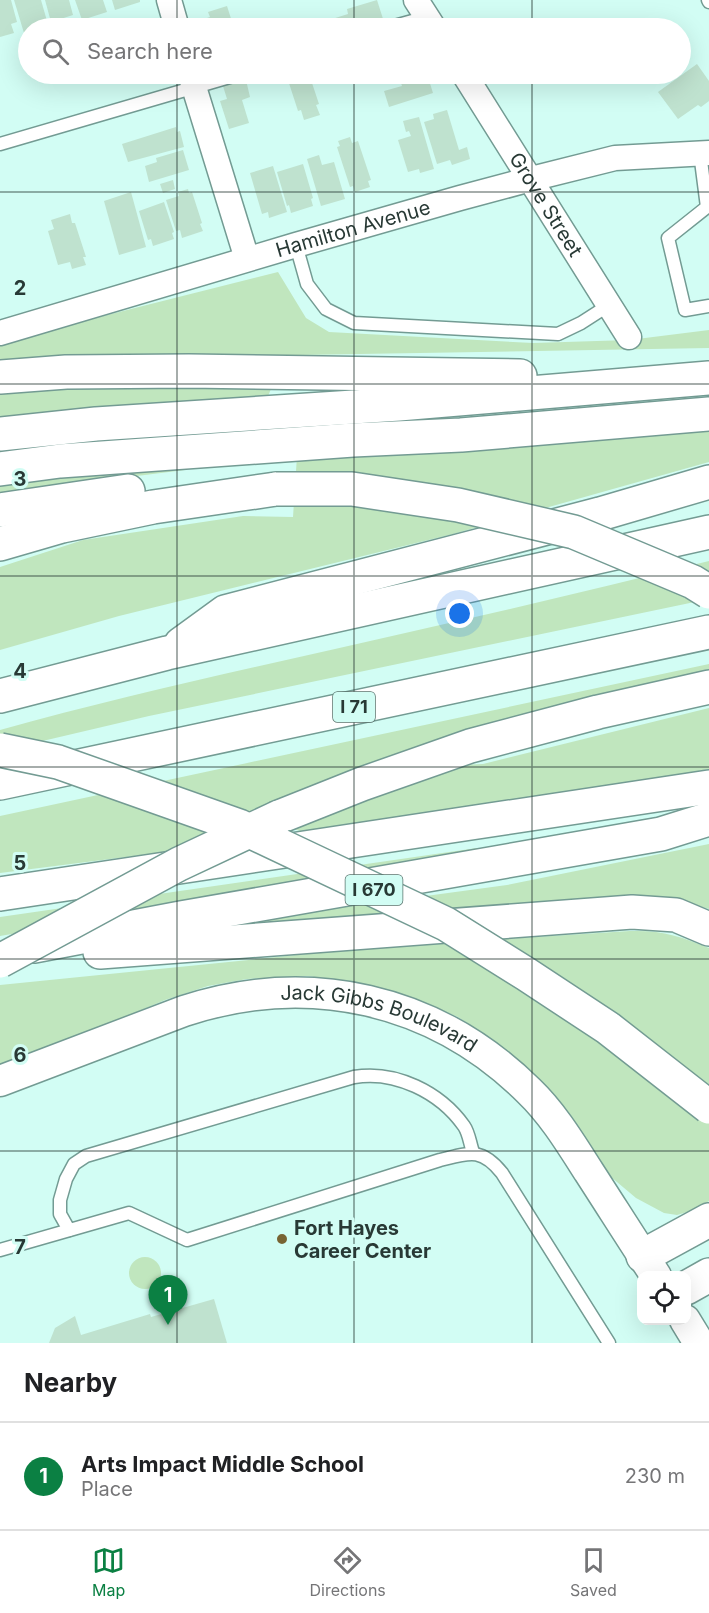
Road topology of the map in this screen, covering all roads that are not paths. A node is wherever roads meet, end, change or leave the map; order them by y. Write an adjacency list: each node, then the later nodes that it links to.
1 (169, 0): 2 (street)
2 (174, 18)
3 (180, 84): 6 (lane)
4 (193, 84): 10 (street)
5 (470, 84): 8 (street, Grove Street)
6 (0, 144)
7 (704, 153): 8 (street, Hamilton Avenue); 12 (lane)
8 (531, 179): 9 (street, Hamilton Avenue); 11 (street, Grove Street)
9 (296, 245): 10 (street, Hamilton Avenue); 11 (lane)
10 (247, 259): 13 (street, Hamilton Avenue)
11 (609, 305): 14 (street, Grove Street)
12 (709, 306)
13 (0, 333)
14 (629, 337)
15 (0, 377): 16 (highway)
16 (705, 378): 18 (highway)
17 (709, 414): 19 (highway)
18 (0, 434)
19 (0, 469)
20 (709, 482): 27 (highway)
21 (276, 489): 22 (highway); 24 (highway); 25 (highway, bridge)
22 (0, 510)
23 (709, 532): 27 (highway)
24 (0, 544)
25 (709, 592)
26 (709, 632): 31 (highway, I 71)
27 (167, 653): 29 (highway)
28 (709, 687): 37 (highway, bridge)
29 (0, 696)
30 (0, 750): 39 (highway, I 670, bridge)
31 (0, 783)
32 (709, 787): 34 (highway)
33 (709, 819): 36 (highway)
34 (0, 894)
35 (709, 929): 37 (highway)
36 (0, 953)
37 (0, 961)
38 (0, 1081): 44 (street, Jack Gibbs Boulevard)
39 (709, 1107)
40 (473, 1152): 42 (lane); 42 (lane); 48 (lane)
41 (709, 1220): 44 (highway)
42 (69, 1230): 43 (lane)
43 (0, 1250)
44 (649, 1266)
45 (709, 1275): 46 (highway)
46 (691, 1286)
47 (688, 1325): 49 (street)
48 (609, 1343)
49 (699, 1343)

